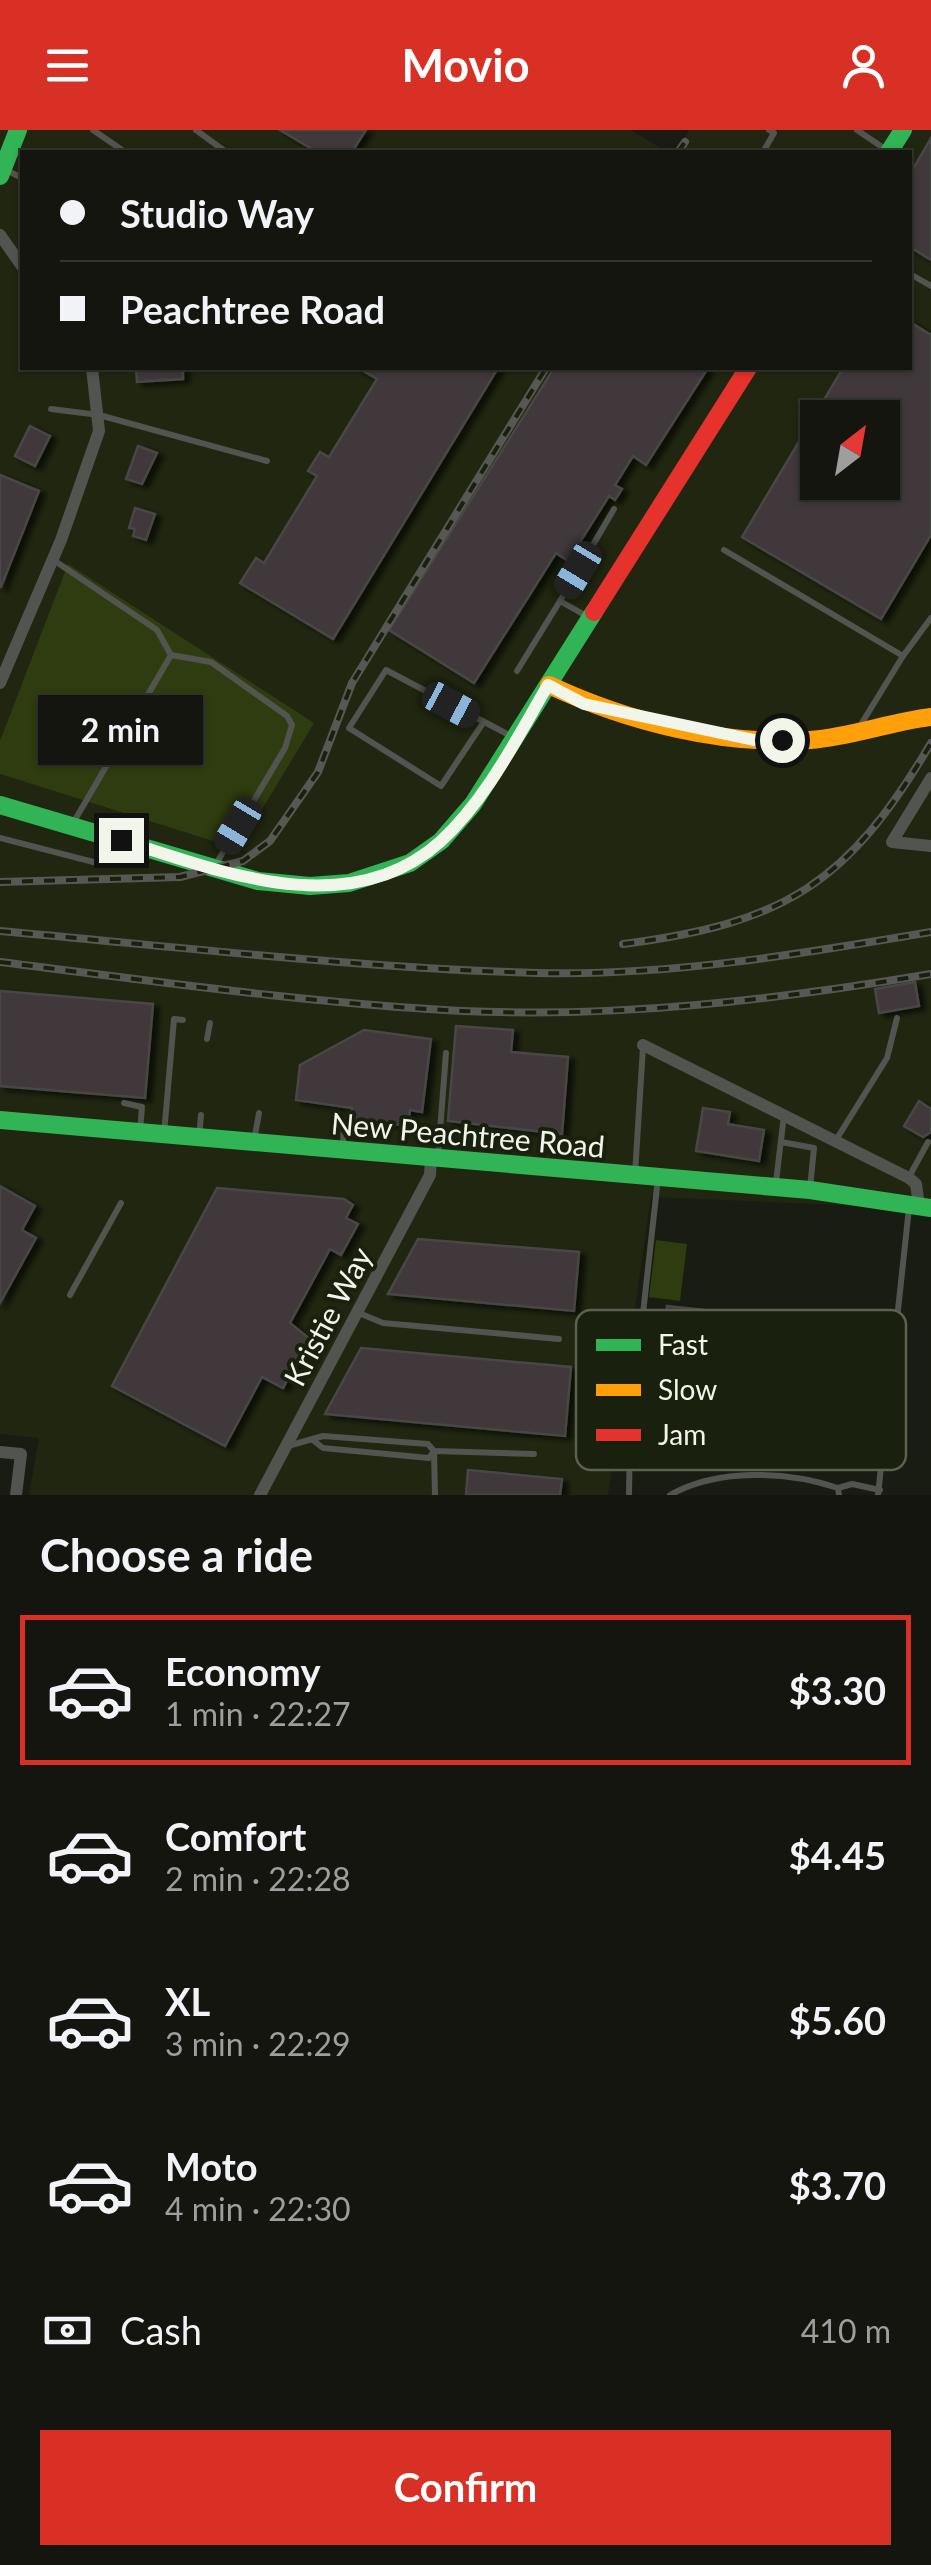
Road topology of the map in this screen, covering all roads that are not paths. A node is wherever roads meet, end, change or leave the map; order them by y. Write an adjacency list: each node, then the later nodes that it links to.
1 (18, 130): 10 (street)
2 (93, 130): 6 (lane)
3 (196, 130): 7 (lane)
4 (769, 130): 8 (lane)
5 (857, 130): 9 (lane)
6 (122, 150)
7 (223, 150)
8 (763, 150)
9 (886, 150)
10 (2, 172)
11 (0, 235): 12 (street)
12 (20, 262)
13 (92, 370): 16 (street)
14 (747, 370): 23 (street)
15 (51, 408): 16 (lane)
16 (99, 416): 17 (lane); 20 (street)
17 (268, 461)
18 (614, 509): 21 (lane)
19 (724, 550): 25 (lane)
20 (52, 559): 24 (lane); 27 (street)
21 (560, 601): 23 (lane); 26 (lane)
22 (931, 618): 25 (lane)
23 (590, 619): 28 (street)
24 (172, 654): 35 (lane); 39 (lane)
25 (903, 656): 31 (lane)
26 (517, 671)
27 (0, 682)
28 (548, 685): 31 (street); 32 (street)
29 (931, 717): 31 (street)
30 (484, 722): 30 (lane); 32 (lane)
31 (857, 732)
32 (516, 739): 39 (street)
33 (931, 778): 38 (street)
34 (0, 805): 35 (street)
35 (71, 826): 37 (street)
36 (0, 838): 37 (lane)
37 (121, 840): 39 (street)
38 (931, 846)
39 (214, 869)
40 (897, 1018): 55 (lane)
41 (179, 1020): 53 (lane)
42 (210, 1023): 43 (lane)
43 (207, 1039)
44 (644, 1045): 48 (street); 61 (lane)
45 (446, 1053): 60 (lane)
46 (124, 1103): 52 (lane)
47 (259, 1113): 56 (lane)
48 (784, 1114): 55 (street); 57 (lane)
49 (201, 1115): 54 (lane)
50 (0, 1120): 52 (street, New Peachtree Road)
51 (344, 1121): 59 (lane)
52 (140, 1133): 53 (street, New Peachtree Road)
53 (164, 1135): 54 (street, New Peachtree Road)
54 (199, 1138): 56 (street, New Peachtree Road)
55 (836, 1140): 63 (street)
56 (253, 1142): 59 (street, New Peachtree Road)
57 (780, 1142): 64 (lane); 65 (lane)
58 (928, 1142): 63 (lane)
59 (343, 1150): 60 (street, New Peachtree Road)
60 (435, 1158): 61 (street, New Peachtree Road); 71 (street, Kristie Way)
61 (634, 1176): 62 (street, New Peachtree Road)
62 (658, 1178): 64 (street, New Peachtree Road); 69 (lane)
63 (909, 1178): 67 (street)
64 (776, 1188): 65 (street, New Peachtree Road)
65 (810, 1190): 67 (street, New Peachtree Road)
66 (120, 1203): 68 (lane)
67 (920, 1206): 70 (lane)
68 (70, 1295)
69 (643, 1310)
70 (905, 1310)
71 (358, 1312): 72 (lane); 74 (street, Kristie Way)
72 (559, 1339)
73 (314, 1441): 74 (lane); 76 (lane); 76 (lane)
74 (286, 1446): 82 (street, Kristie Way)
75 (0, 1452): 81 (street)
76 (434, 1452): 77 (lane); 83 (lane)
77 (534, 1454)
78 (629, 1470): 84 (lane)
79 (838, 1491): 80 (lane); 85 (lane)
80 (879, 1492)
81 (16, 1495)
82 (260, 1495)
83 (435, 1495)
84 (629, 1495)
85 (670, 1495)

